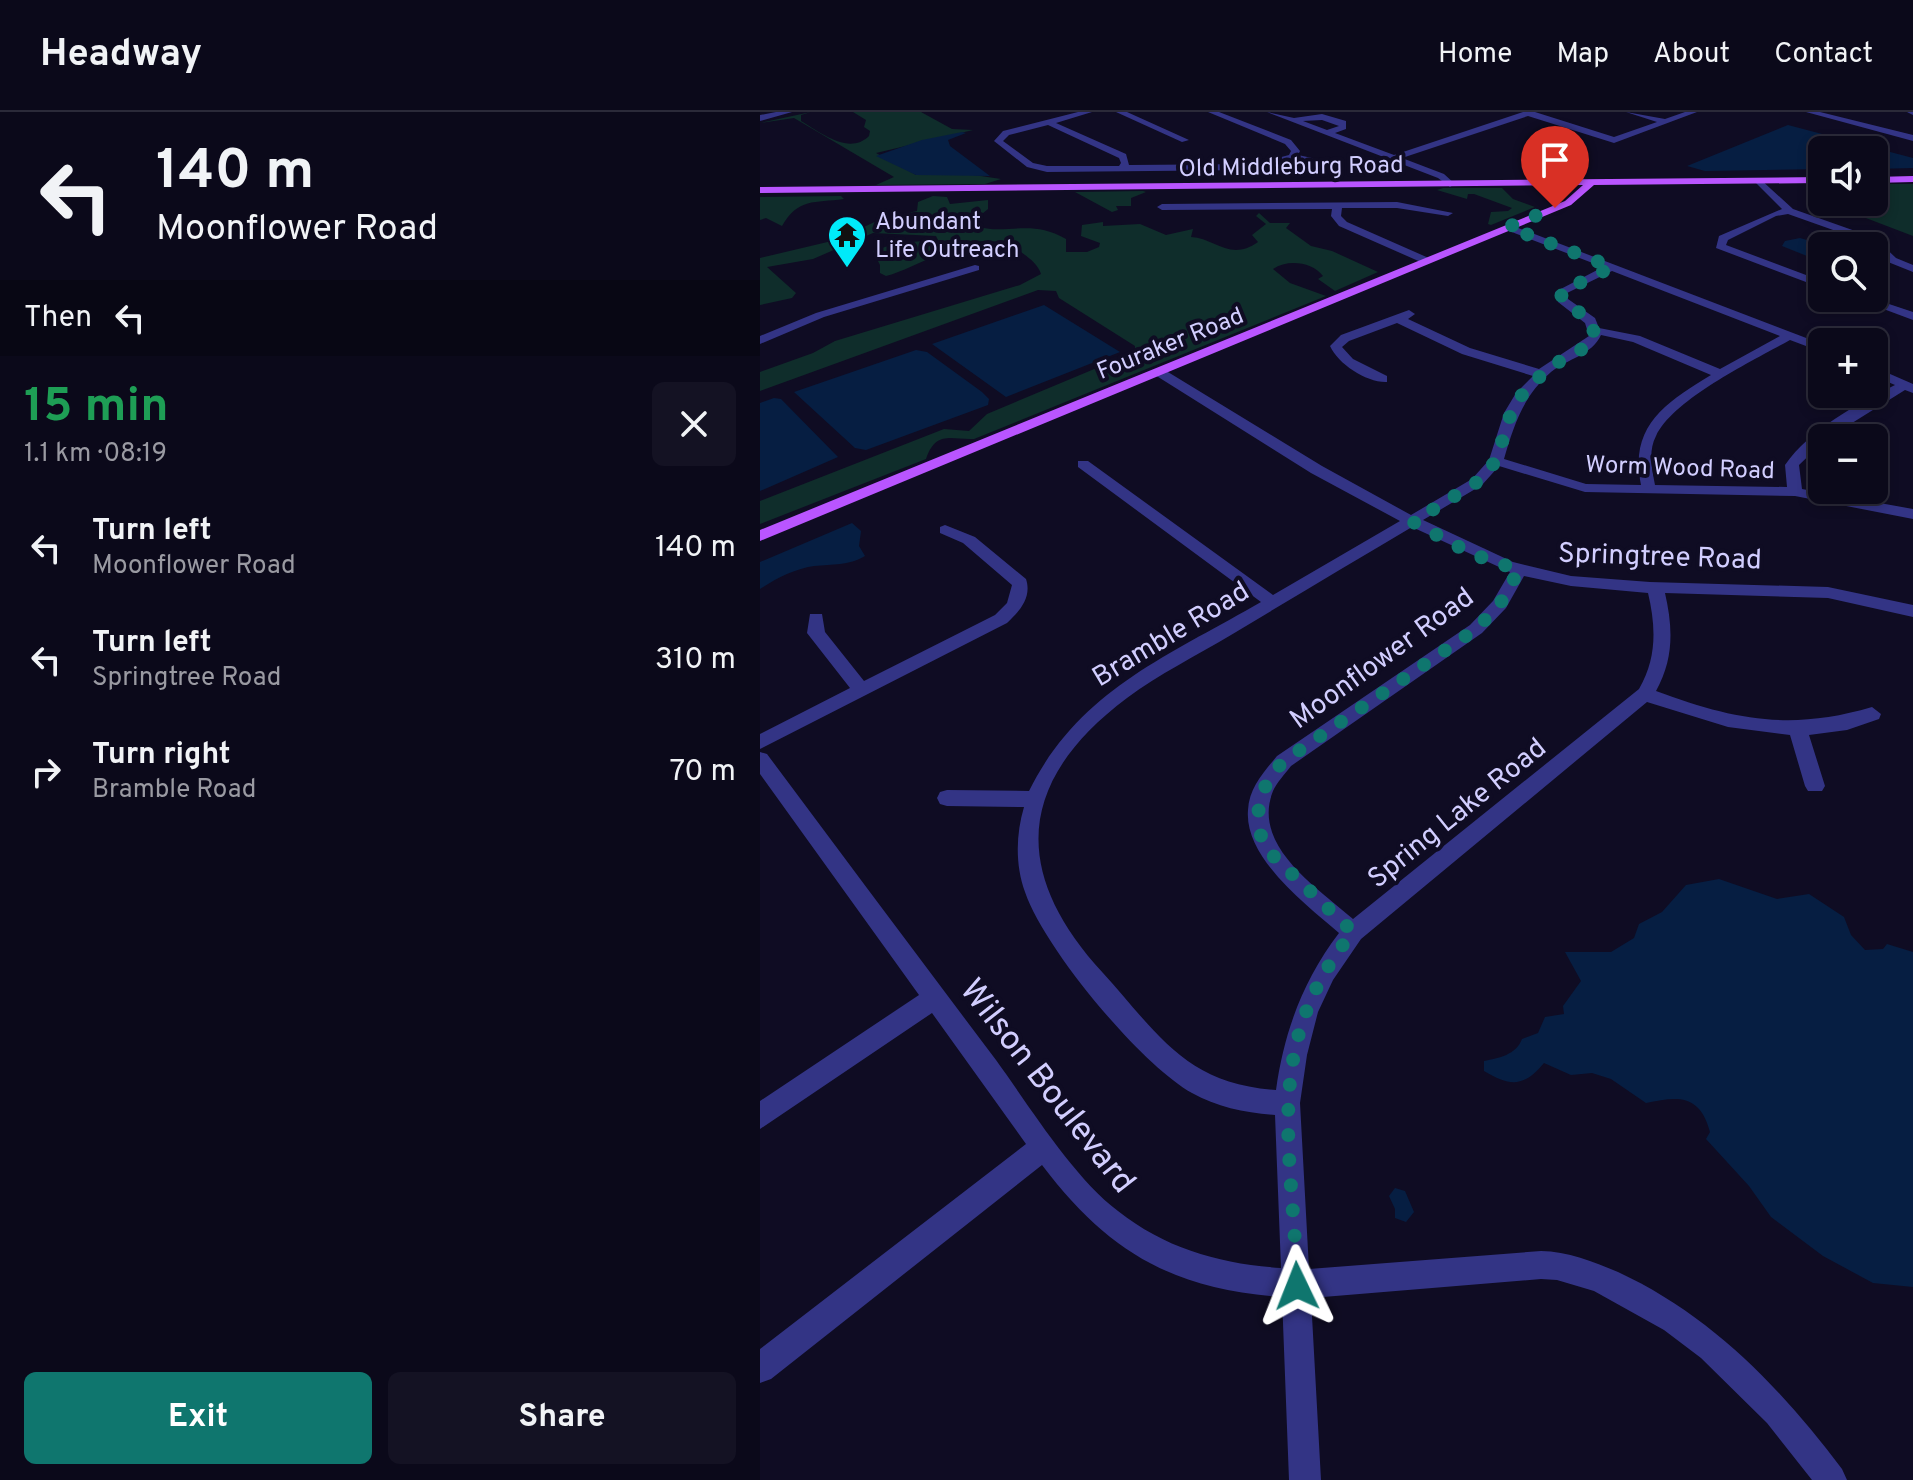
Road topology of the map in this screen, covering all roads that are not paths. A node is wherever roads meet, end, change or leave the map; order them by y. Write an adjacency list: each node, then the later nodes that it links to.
1 (788, 112): 11 (street)
2 (1088, 112): 14 (street)
3 (1120, 112): 18 (street)
4 (1212, 112): 19 (street)
5 (1271, 112): 13 (street)
6 (1630, 112): 15 (street)
7 (1693, 112): 15 (street)
8 (1810, 112): 12 (street)
9 (1853, 112): 12 (street)
10 (1530, 113): 15 (street); 20 (street)
11 (760, 118)
12 (1837, 119): 17 (street)
13 (1293, 120): 16 (street); 16 (street)
14 (1048, 122): 23 (street); 23 (street)
15 (1666, 122)
16 (1327, 133): 20 (street)
17 (1913, 138)
18 (1185, 140)
19 (1292, 157): 21 (street); 22 (street)
20 (1394, 158): 29 (street)
21 (1335, 164)
22 (1171, 168): 23 (street); 30 (street)
23 (1121, 169)
24 (1913, 179): 26 (main road)
25 (1808, 180): 27 (main road, Old Middleburg Road)
26 (1888, 180)
27 (1759, 181): 28 (main road, Old Middleburg Road); 34 (street)
28 (1591, 183): 29 (main road, Old Middleburg Road); 36 (main road, Fouraker Road)
29 (1450, 184): 30 (main road, Old Middleburg Road)
30 (1166, 187): 31 (main road, Old Middleburg Road)
31 (760, 190)
32 (1337, 206): 33 (street); 35 (street); 37 (street)
33 (1162, 207)
34 (1789, 211): 40 (street); 41 (street)
35 (1448, 213)
36 (1508, 227): 37 (main road, Fouraker Road); 38 (street)
37 (1427, 261): 50 (main road, Fouraker Road)
38 (1612, 267): 46 (street); 47 (street)
39 (975, 268): 48 (street)
40 (1913, 269)
41 (1808, 280)
42 (1888, 308): 44 (street)
43 (1413, 312): 45 (street)
44 (1913, 316)
45 (1399, 319): 51 (street); 54 (street)
46 (1597, 331): 51 (street, Bramble Road); 52 (street)
47 (1790, 335): 49 (street); 52 (street)
48 (760, 340)
49 (1808, 342)
50 (1165, 369): 61 (street, Springtree Road); 63 (main road, Fouraker Road)
51 (1541, 374): 56 (street, Bramble Road)
52 (1722, 375): 58 (street)
53 (1888, 377): 55 (street)
54 (1382, 379)
55 (1909, 387): 59 (street)
56 (1496, 461): 58 (street, Worm Wood Road); 61 (street, Bramble Road)
57 (1083, 464): 66 (street)
58 (1649, 490): 59 (street, Worm Wood Road)
59 (1795, 492): 60 (street, Worm Wood Road)
60 (1913, 514)
61 (1413, 522): 64 (street, Springtree Road); 66 (street, Bramble Road)
62 (945, 530): 69 (street)
63 (760, 536)
64 (1519, 570): 65 (street, Springtree Road); 78 (street, Moonflower Road)
65 (1655, 586): 67 (street, Springtree Road); 70 (street, Spring Lake Road)
66 (1273, 603): 77 (street, Bramble Road)
67 (1913, 611)
68 (816, 618): 69 (street)
69 (862, 691): 73 (street)
70 (1645, 694): 72 (street); 78 (street, Spring Lake Road)
71 (1872, 714): 72 (street)
72 (1797, 728): 75 (street)
73 (760, 742)
74 (760, 759): 79 (street, Wilson Boulevard)
75 (1815, 786)
76 (947, 798): 77 (street)
77 (1034, 799): 80 (street, Bramble Road)
78 (1353, 932): 80 (street, Spring Lake Road)
79 (934, 998): 81 (street); 82 (street, Wilson Boulevard)
80 (1287, 1103): 83 (street, Spring Lake Road)
81 (760, 1116)
82 (1044, 1147): 83 (street, Wilson Boulevard); 84 (street)
83 (1297, 1286): 85 (street, Spring Lake Road); 86 (street, Wilson Boulevard)
84 (760, 1368)
85 (1305, 1480)
86 (1831, 1480)

